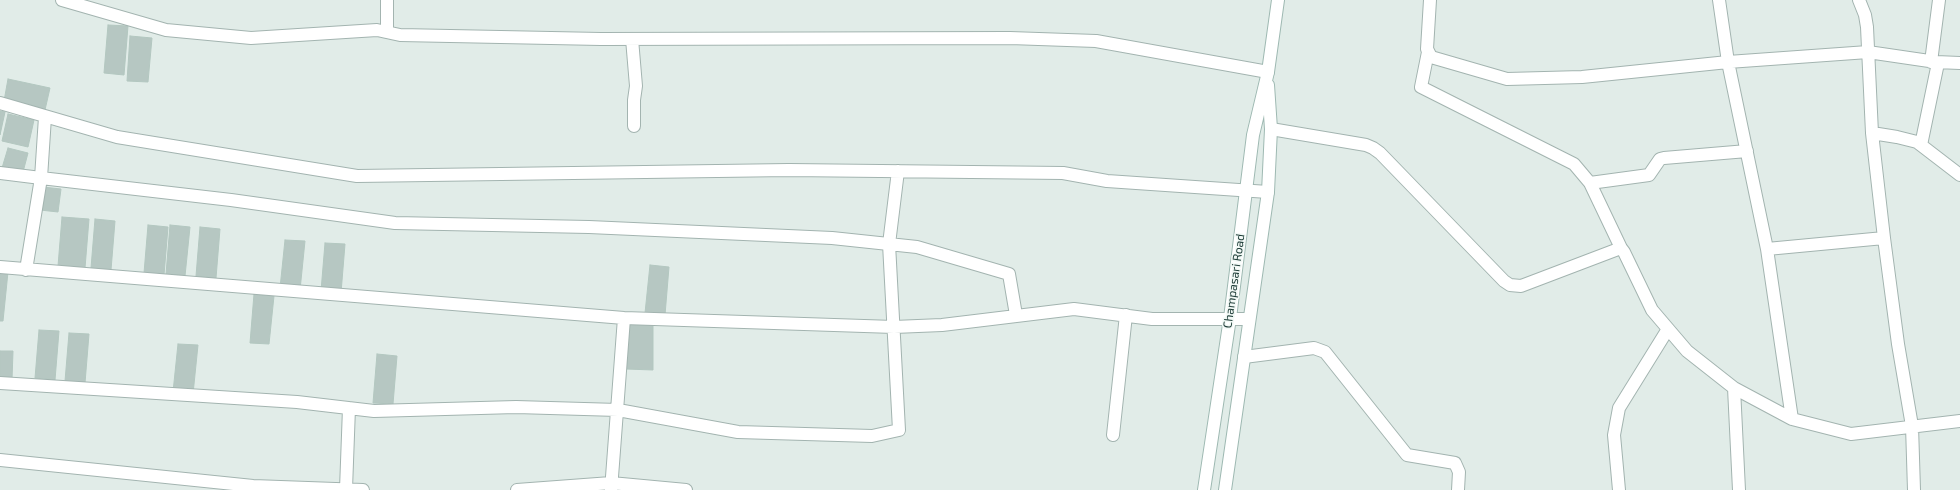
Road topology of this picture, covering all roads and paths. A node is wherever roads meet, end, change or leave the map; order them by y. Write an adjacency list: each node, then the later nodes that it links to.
1 (62, 0): 8 (street)
2 (387, 0): 8 (street)
3 (1430, 0): 10 (street)
4 (1719, 0): 12 (street)
5 (1860, 0): 11 (street)
6 (1939, 0): 13 (street)
7 (1277, 2): 15 (street, Champasari Road)
8 (387, 32): 9 (street)
9 (632, 39): 15 (street); 18 (street)
10 (1428, 52): 12 (street); 27 (street)
11 (1868, 52): 12 (street); 13 (street); 20 (street)
12 (1728, 62): 22 (street)
13 (1934, 62): 14 (street); 21 (street)
14 (1960, 63)
15 (1268, 72): 19 (street, Champasari Road); 28 (street, Champasari Road)
16 (0, 103): 17 (street)
17 (45, 117): 23 (street); 26 (street)
18 (634, 126)
19 (1271, 129): 29 (street, Champasari Road); 32 (street)
20 (1872, 133): 21 (street); 30 (street)
21 (1922, 145): 25 (street)
22 (1747, 151): 27 (street); 33 (street)
23 (898, 171): 28 (street); 31 (street)
24 (0, 173): 26 (street)
25 (1960, 175)
26 (40, 178): 31 (street); 35 (street)
27 (1590, 183): 32 (street)
28 (1245, 190): 29 (street); 39 (street, Champasari Road)
29 (1268, 192): 40 (street, Champasari Road)
30 (1884, 238): 33 (street); 50 (street)
31 (889, 244): 36 (street); 41 (street)
32 (1621, 248): 42 (street)
33 (1767, 249): 48 (street)
34 (0, 267): 35 (street)
35 (26, 270): 38 (street)
36 (1016, 316): 37 (street); 41 (street)
37 (1126, 316): 39 (street); 51 (street)
38 (624, 318): 41 (street); 47 (street)
39 (1230, 318): 40 (street); 59 (street, Champasari Road)
40 (1248, 319): 43 (street, Champasari Road)
41 (894, 327): 47 (street)
42 (1668, 329): 45 (street); 62 (street)
43 (1244, 357): 60 (street, Champasari Road); 61 (street)
44 (0, 383): 46 (street)
45 (1734, 388): 48 (street); 63 (street)
46 (349, 408): 47 (street); 55 (street)
47 (618, 410): 53 (street)
48 (1792, 419): 50 (street)
49 (1960, 420): 50 (street)
50 (1912, 426): 64 (street)
51 (1113, 434)
52 (0, 460): 54 (street)
53 (611, 486): 57 (street); 58 (street)
54 (253, 488): 55 (street)
55 (346, 489): 56 (street)
56 (363, 490)
57 (517, 490)
58 (686, 490)
59 (1204, 490)
60 (1225, 490)
61 (1458, 490)
62 (1619, 490)
63 (1739, 490)
64 (1914, 490)

